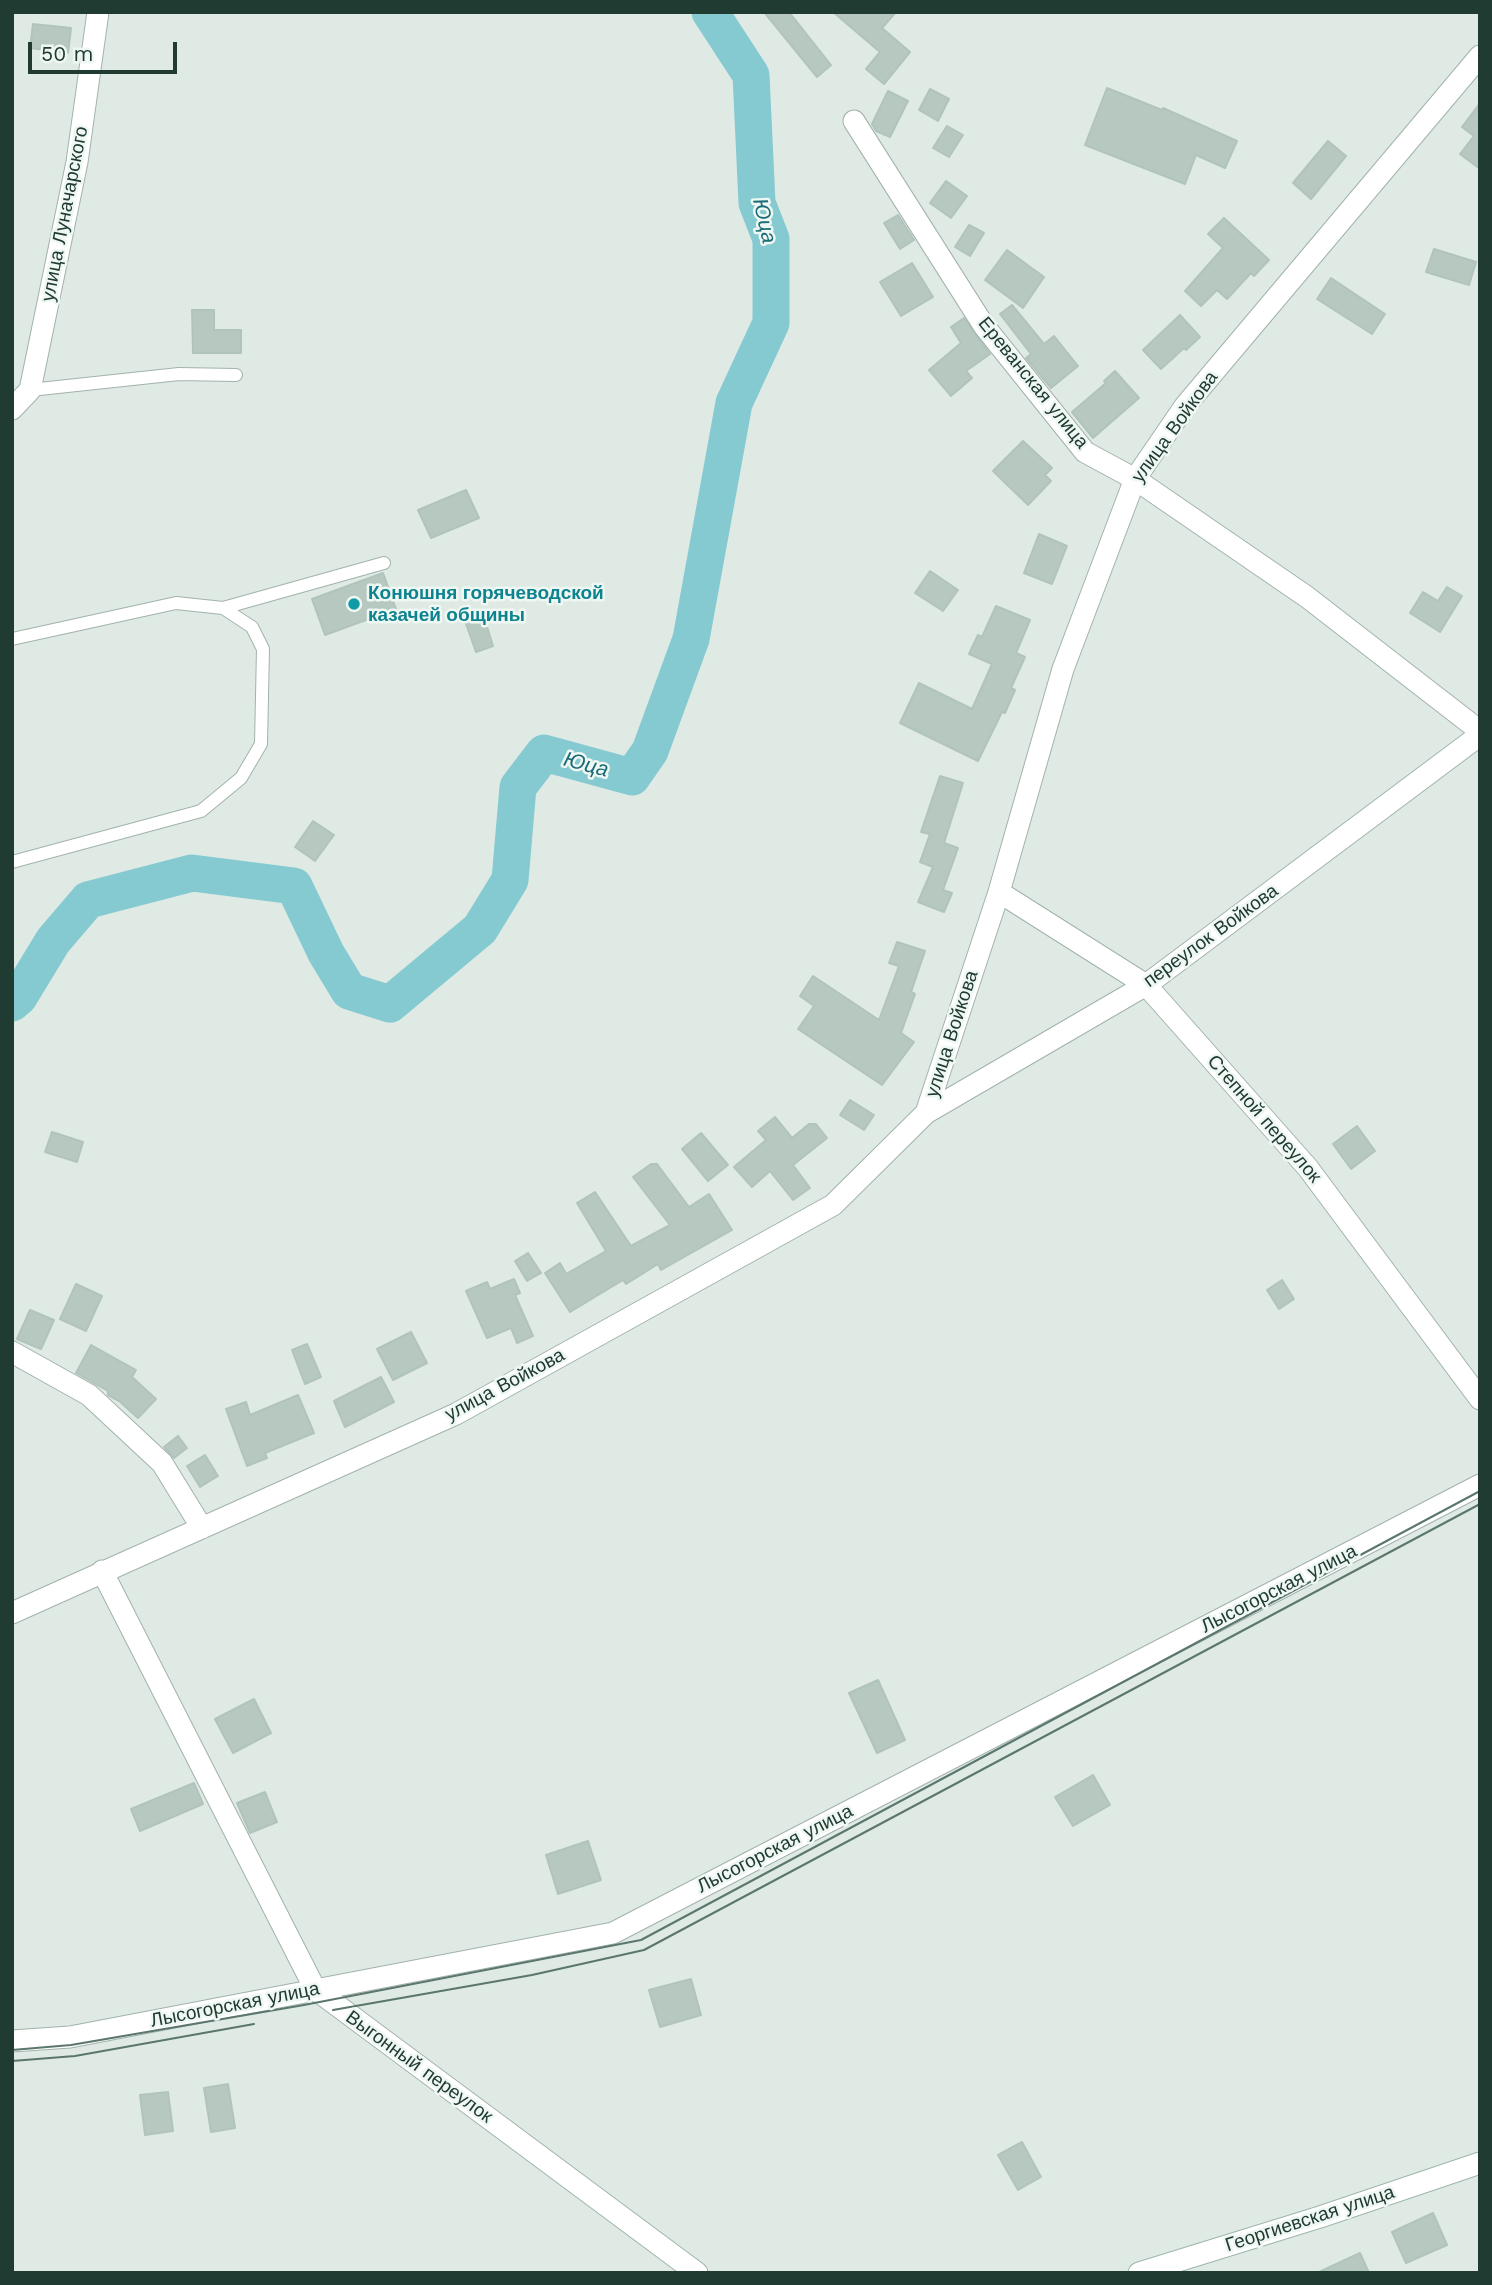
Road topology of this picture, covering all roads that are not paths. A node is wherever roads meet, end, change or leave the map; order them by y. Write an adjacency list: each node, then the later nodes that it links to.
1 (98, 12): 5 (street, улица Луначарского)
2 (1480, 56): 7 (street, улица Войкова)
3 (854, 121): 7 (street, Ереванская улица)
4 (236, 375): 5 (lane)
5 (30, 390): 6 (street)
6 (12, 409)
7 (1135, 479): 11 (street, Ереванская улица); 13 (street, улица Войкова)
8 (384, 563): 9 (lane)
9 (223, 608): 10 (lane); 12 (lane)
10 (12, 639)
11 (1480, 733): 14 (street, переулок Войкова)
12 (12, 862)
13 (999, 892): 14 (street, Степной переулок); 15 (street, улица Войкова)
14 (1146, 985): 15 (street, переулок Войкова); 17 (street, Степной переулок)
15 (926, 1113): 19 (street, улица Войкова)
16 (12, 1352): 19 (street)
17 (1480, 1399)
18 (1480, 1485): 22 (street, Лысогорская улица)
19 (202, 1528): 20 (street, улица Войкова)
20 (103, 1571): 21 (street, улица Войкова); 22 (street, Выгонный переулок)
21 (12, 1613)
22 (315, 1989): 23 (street, Лысогорская улица); 25 (street, Выгонный переулок)
23 (12, 2041)
24 (1480, 2163): 26 (street, Георгиевская улица)
25 (697, 2273)
26 (1139, 2273)

